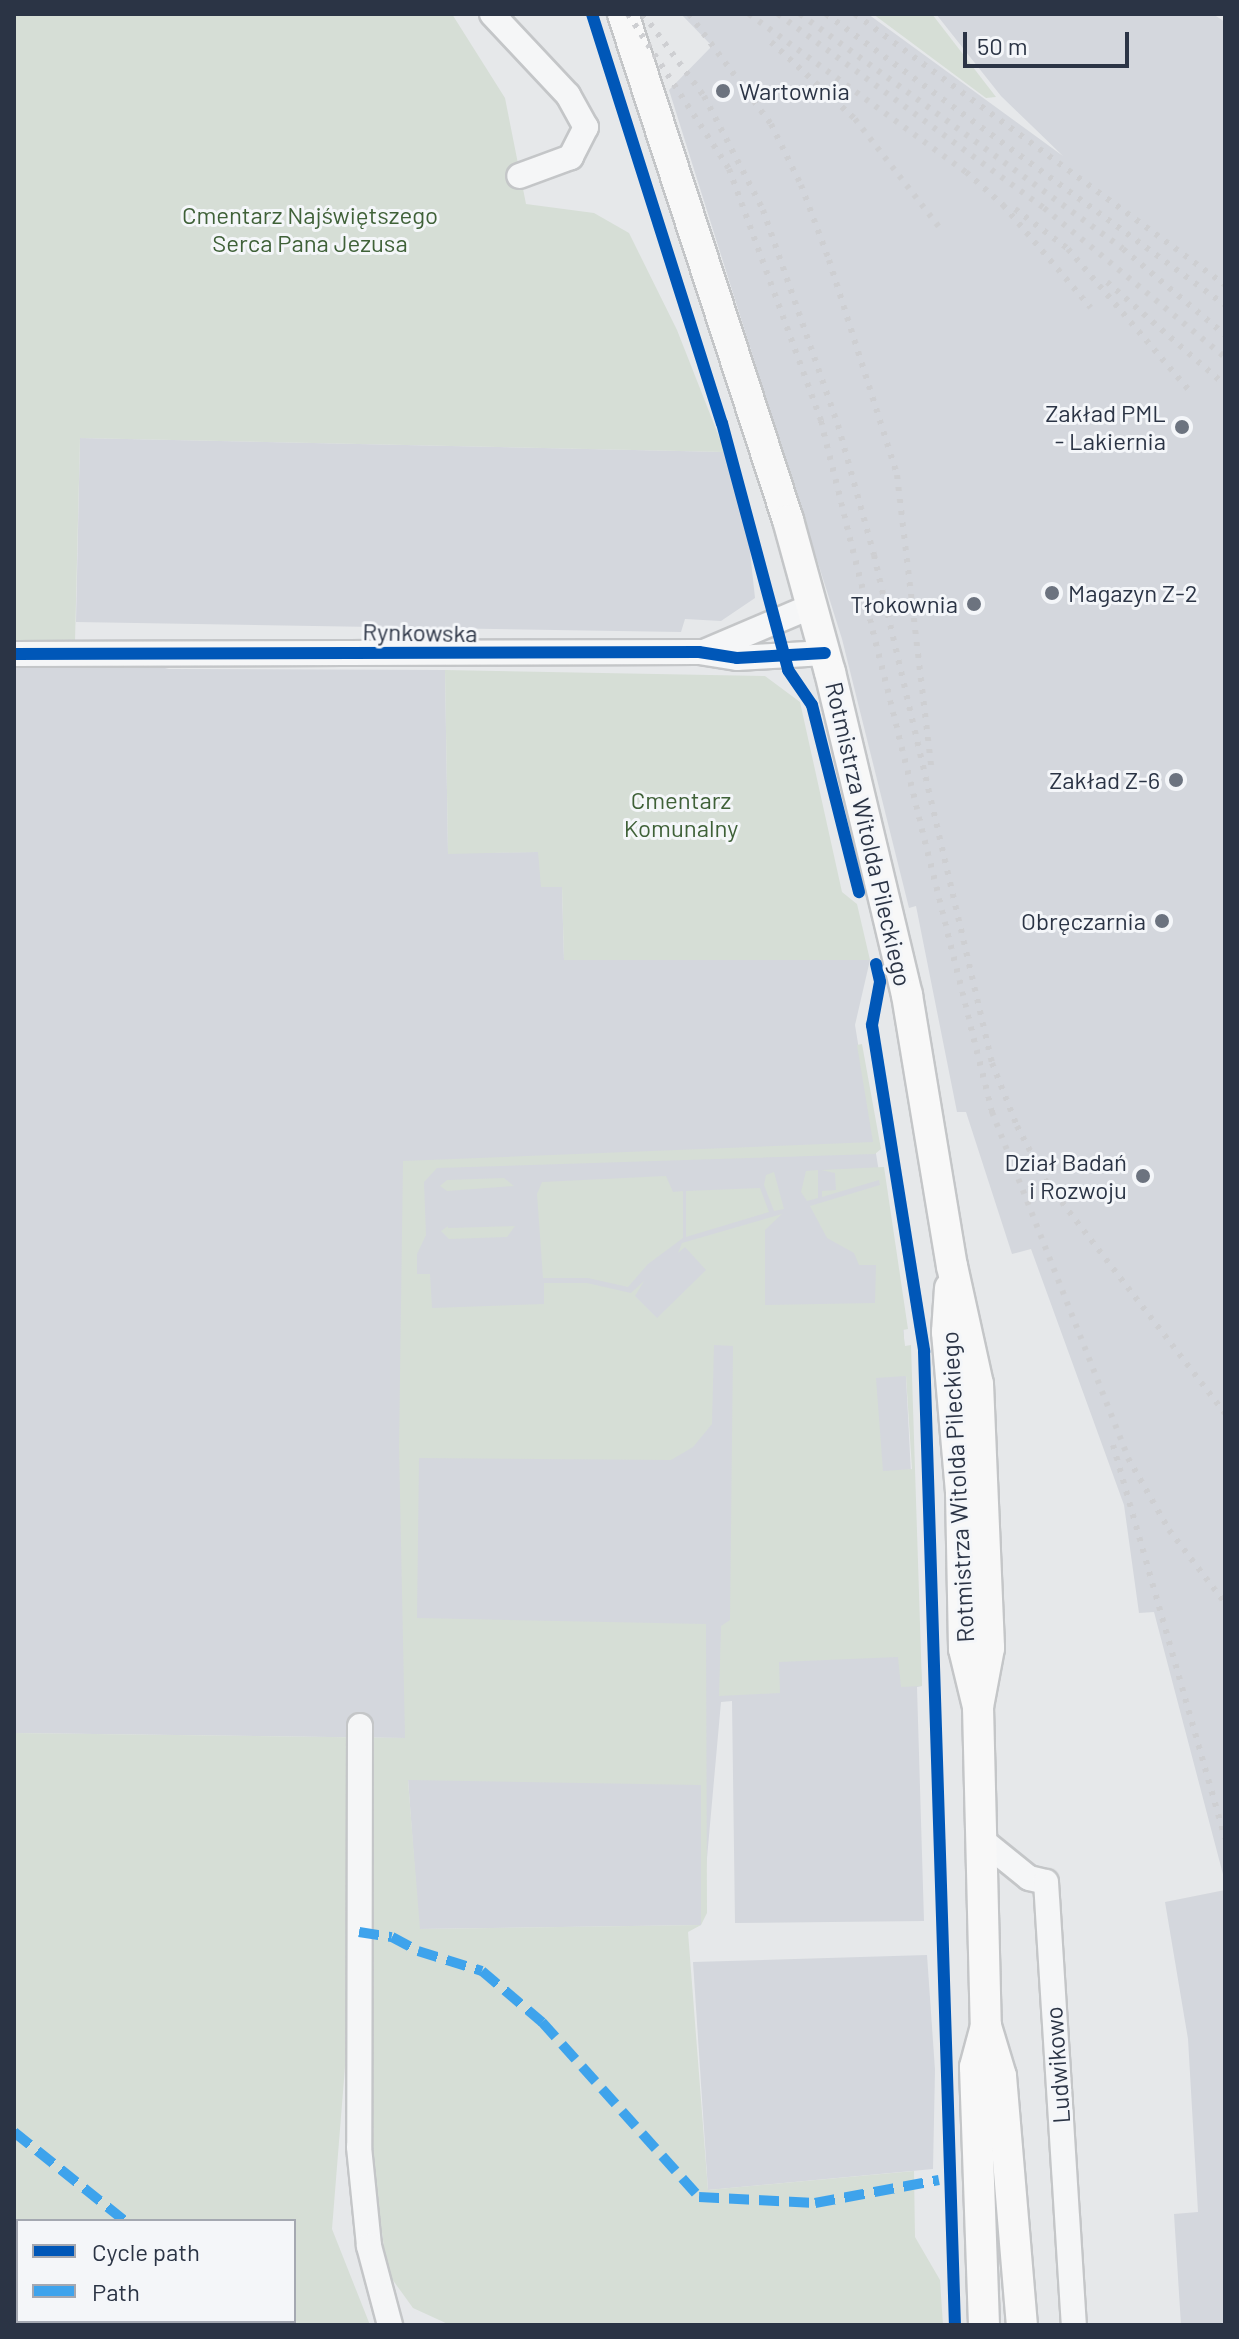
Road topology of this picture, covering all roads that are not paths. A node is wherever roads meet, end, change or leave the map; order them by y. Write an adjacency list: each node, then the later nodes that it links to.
1 (492, 14): 3 (street)
2 (623, 14): 4 (main road, Rotmistrza Witolda Pileckiego)
3 (519, 176)
4 (812, 606): 5 (street, Rynkowska); 6 (main road, Rotmistrza Witolda Pileckiego)
5 (699, 652): 6 (street, Rynkowska); 7 (street, Rynkowska)
6 (825, 653): 9 (main road, Rotmistrza Witolda Pileckiego)
7 (14, 654)
8 (360, 1726): 11 (street)
9 (982, 1840): 10 (main road, Rotmistrza Witolda Pileckiego); 14 (street, Ludwikowo)
10 (986, 2026): 12 (main road, Rotmistrza Witolda Pileckiego); 13 (main road, Rotmistrza Witolda Pileckiego)
11 (390, 2325)
12 (984, 2325)
13 (1022, 2325)
14 (1074, 2325)

